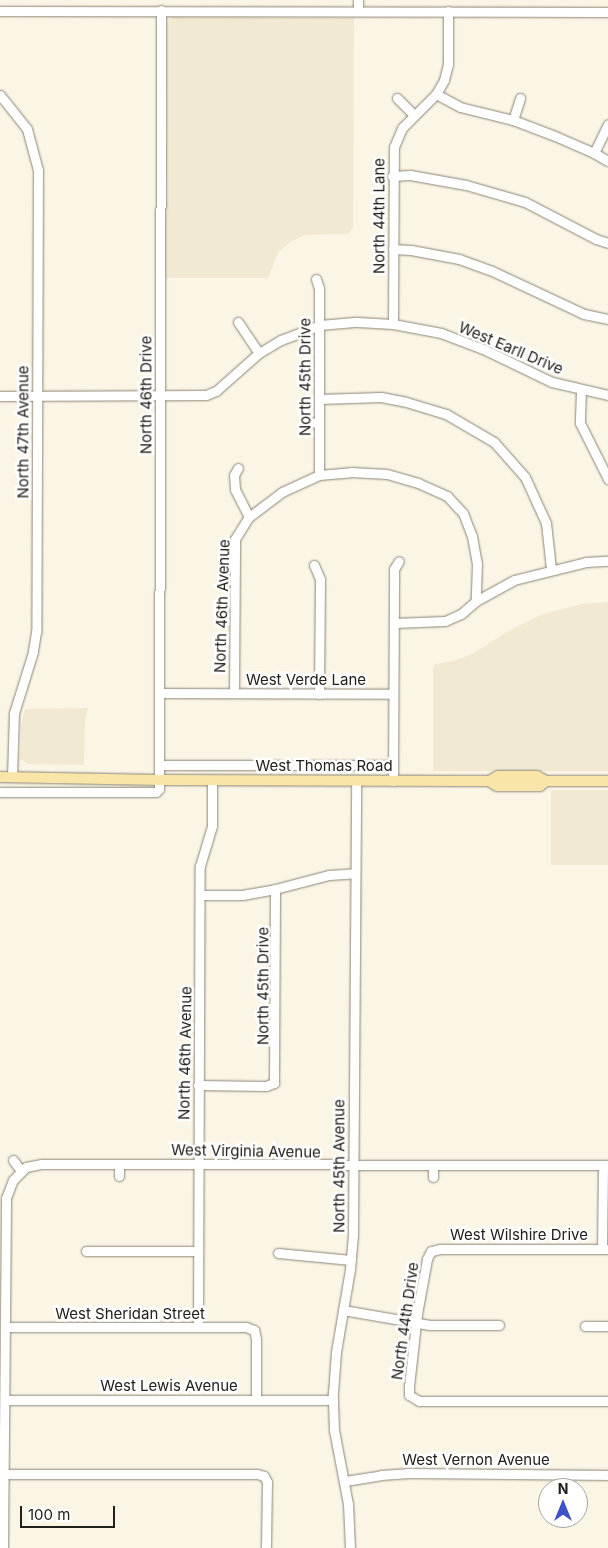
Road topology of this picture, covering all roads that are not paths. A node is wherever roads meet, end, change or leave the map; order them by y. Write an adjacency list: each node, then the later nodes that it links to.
1 (358, 0): 4 (street)
2 (161, 10): 3 (street); 4 (street); 29 (street, North 46th Drive)
3 (0, 11)
4 (358, 11): 5 (street)
5 (448, 11): 6 (street); 7 (street, North 44th Lane)
6 (608, 12)
7 (436, 94): 11 (street, North 44th Lane); 12 (street)
8 (0, 95): 28 (street, North 47th Avenue)
9 (397, 98): 11 (street)
10 (520, 98): 12 (street)
11 (414, 116): 16 (street, North 44th Lane)
12 (513, 120): 14 (street)
13 (608, 124): 14 (street)
14 (594, 152): 15 (street)
15 (608, 161)
16 (392, 176): 17 (street); 18 (street, North 44th Lane)
17 (608, 243)
18 (393, 249): 20 (street); 22 (street, North 44th Lane)
19 (316, 279): 23 (street, North 45th Drive)
20 (608, 319)
21 (238, 322): 24 (street)
22 (393, 324): 23 (street, West Earll Drive); 25 (street, West Earll Drive)
23 (320, 325): 24 (street, West Earll Drive); 30 (street, North 45th Drive)
24 (259, 353): 29 (street, West Earll Drive)
25 (581, 390): 26 (street, West Earll Drive); 35 (street)
26 (608, 395)
27 (0, 396): 28 (street, West Earll Drive)
28 (38, 396): 29 (street, West Earll Drive); 50 (street, North 47th Avenue)
29 (160, 396): 43 (street, North 46th Drive)
30 (319, 399): 32 (street, North 45th Drive); 40 (street)
31 (307, 422): 32 (street)
32 (319, 423): 34 (street, North 45th Drive)
33 (238, 468): 36 (street)
34 (319, 475): 36 (street, North 46th Avenue); 41 (street, North 46th Avenue)
35 (608, 479)
36 (249, 518): 44 (street, North 46th Avenue)
37 (608, 561): 40 (street)
38 (399, 562): 42 (street)
39 (314, 564): 45 (street)
40 (551, 569): 41 (street)
41 (476, 601): 42 (street)
42 (394, 624): 46 (street)
43 (159, 693): 44 (street, West Verde Lane); 47 (street, North 46th Drive)
44 (234, 693): 45 (street, West Verde Lane)
45 (319, 694): 46 (street, West Verde Lane)
46 (393, 694): 48 (street)
47 (160, 765): 48 (street, West Thomas Road); 51 (street, North 46th Drive)
48 (393, 765): 54 (street)
49 (0, 777): 50 (main road, West Thomas Road)
50 (12, 777): 51 (main road, West Thomas Road)
51 (160, 780): 52 (main road, West Thomas Road); 56 (street)
52 (212, 781): 53 (main road, West Thomas Road); 59 (street, North 46th Avenue)
53 (356, 781): 54 (main road, West Thomas Road); 57 (street, North 45th Avenue)
54 (393, 781): 55 (main road, West Thomas Road)
55 (608, 781)
56 (0, 792)
57 (355, 873): 58 (street); 64 (street, North 45th Avenue)
58 (275, 889): 59 (street); 60 (street, North 45th Drive)
59 (200, 895): 60 (street, North 46th Avenue)
60 (198, 1085): 63 (street, North 46th Avenue)
61 (13, 1160): 68 (street)
62 (119, 1164): 63 (street, West Virginia Avenue); 68 (street, West Virginia Avenue); 69 (street)
63 (198, 1164): 64 (street, West Virginia Avenue); 75 (street, North 46th Avenue)
64 (352, 1165): 65 (street, West Virginia Avenue); 77 (street, North 45th Avenue)
65 (433, 1165): 66 (street, West Virginia Avenue); 71 (street)
66 (522, 1165): 67 (street, West Virginia Avenue); 70 (street)
67 (605, 1165): 72 (street)
68 (21, 1171): 83 (street)
69 (119, 1176)
70 (522, 1176)
71 (433, 1177)
72 (605, 1250): 74 (street, West Wilshire Drive)
73 (86, 1251): 75 (street)
74 (431, 1251): 79 (street, North 44th Drive)
75 (198, 1252): 84 (street, North 46th Avenue)
76 (278, 1253): 77 (street)
77 (351, 1260): 78 (street, North 45th Avenue)
78 (343, 1310): 79 (street); 87 (street, North 45th Avenue)
79 (416, 1322): 80 (street); 88 (street, North 44th Drive)
80 (499, 1325)
81 (585, 1326): 82 (street)
82 (608, 1326)
83 (5, 1327): 84 (street, West Sheridan Street); 85 (street)
84 (198, 1327): 86 (street, West Sheridan Street)
85 (4, 1400): 86 (street, West Lewis Avenue); 89 (street)
86 (256, 1400): 87 (street, West Lewis Avenue)
87 (333, 1400): 91 (street, North 45th Avenue)
88 (608, 1401)
89 (4, 1474): 92 (street); 93 (street)
90 (608, 1474): 91 (street, West Vernon Avenue)
91 (345, 1481): 94 (street, North 45th Avenue)
92 (4, 1548)
93 (266, 1548)
94 (350, 1548)

